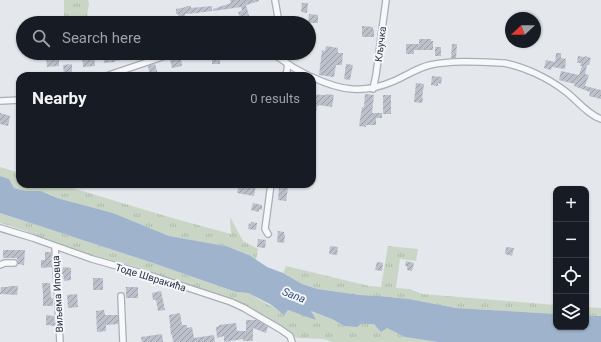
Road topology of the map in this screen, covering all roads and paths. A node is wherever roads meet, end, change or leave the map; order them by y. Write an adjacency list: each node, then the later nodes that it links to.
1 (275, 0): 3 (street)
2 (386, 0): 11 (street, Кључка)
3 (278, 16)
4 (153, 60): 7 (street)
5 (283, 60): 6 (street)
6 (288, 64): 8 (street); 9 (street)
7 (118, 72)
8 (287, 72)
9 (302, 72)
10 (316, 79): 11 (street)
11 (373, 89): 14 (street)
12 (0, 100): 13 (street)
13 (16, 100)
14 (601, 120)
15 (271, 188): 17 (street)
16 (0, 228): 18 (street, Тоде Швракића)
17 (268, 234)
18 (55, 246): 22 (street, Виљема Иповца); 24 (street, Тоде Швракића)
19 (14, 263): 20 (street)
20 (0, 265)
21 (121, 296): 23 (street)
22 (60, 342)
23 (123, 342)
24 (292, 342)

